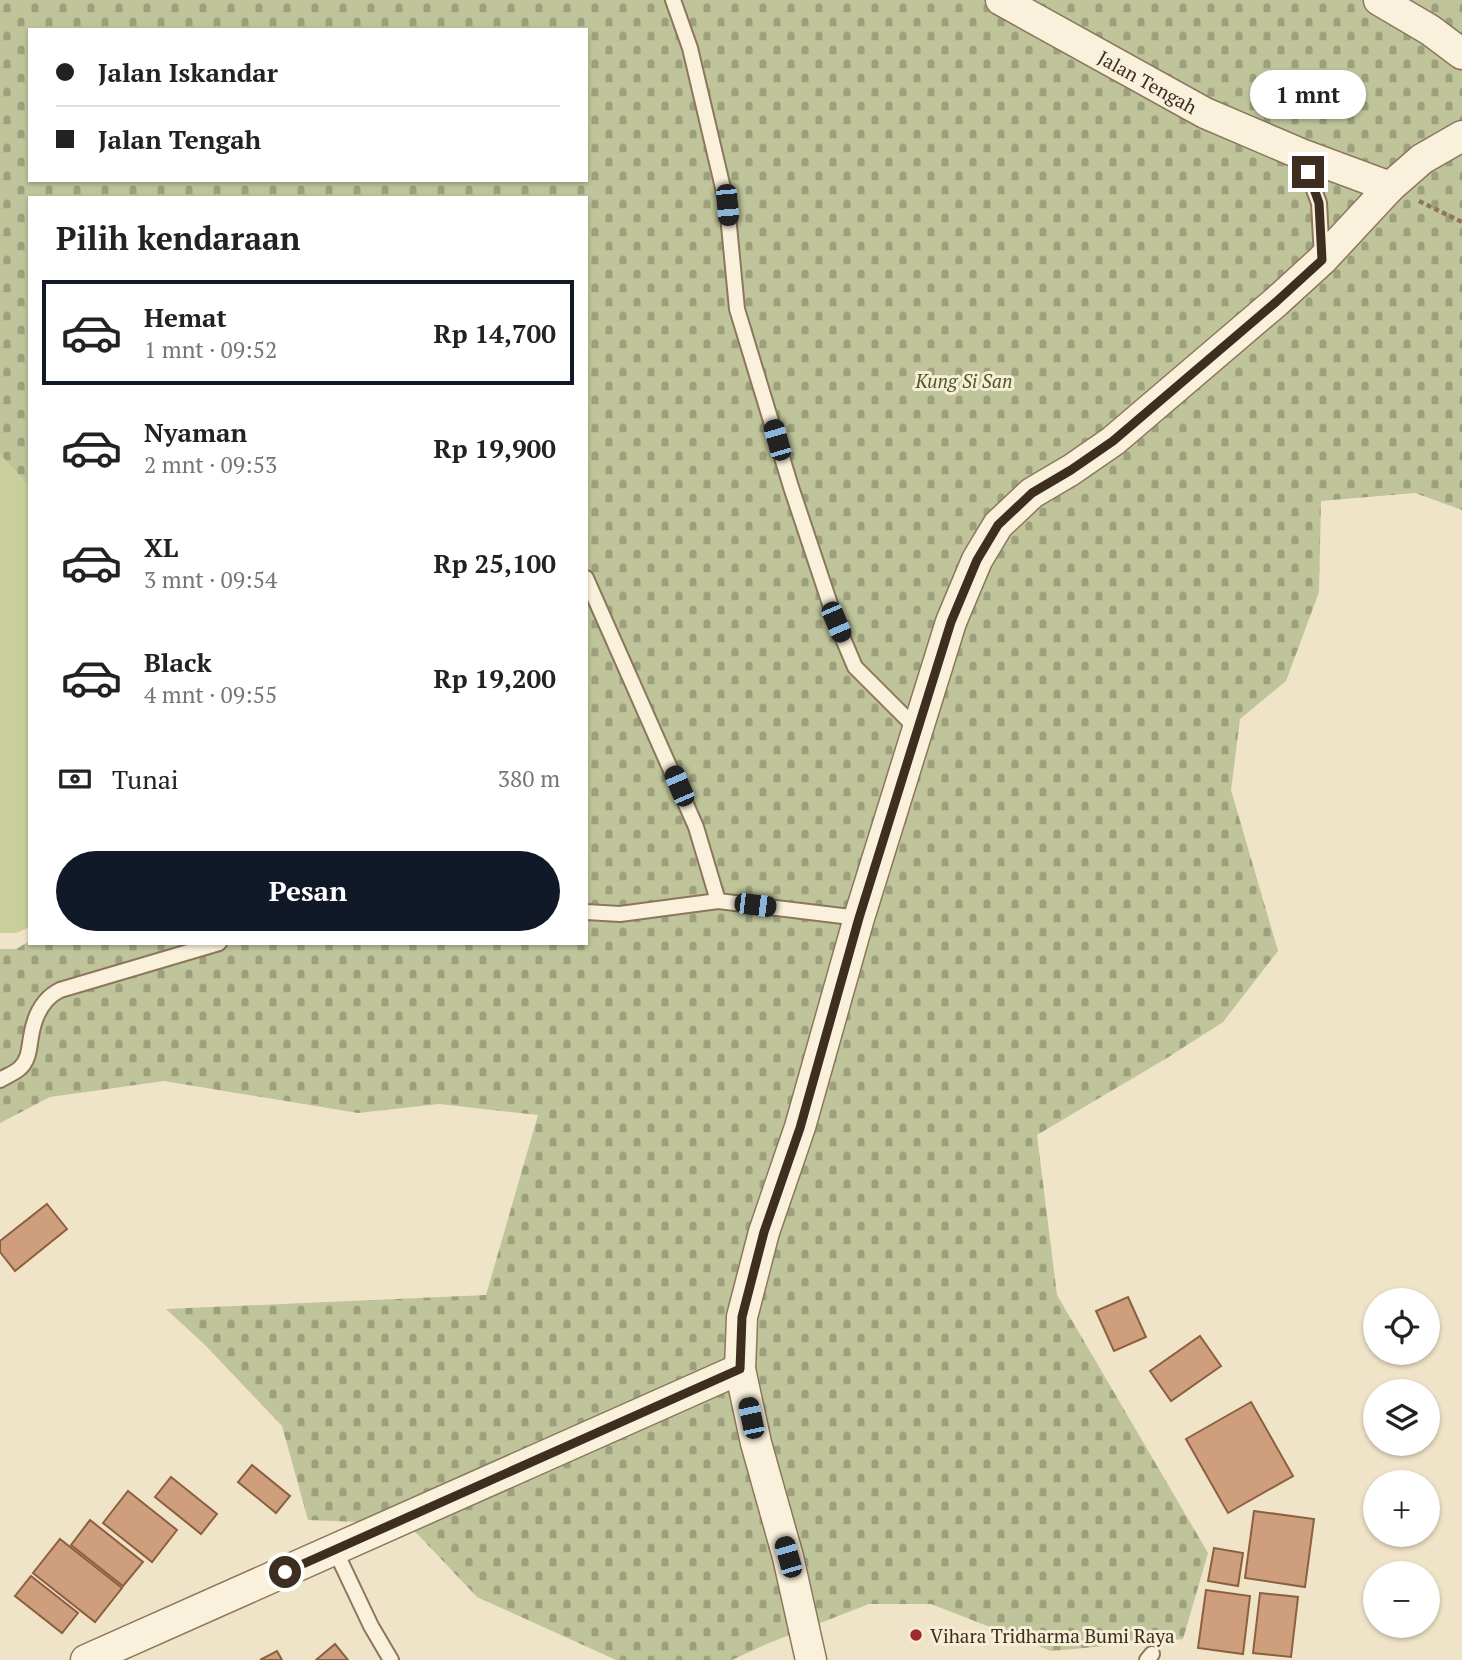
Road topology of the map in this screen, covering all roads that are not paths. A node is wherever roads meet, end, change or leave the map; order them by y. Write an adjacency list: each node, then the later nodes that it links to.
1 (673, 0): 10 (lane)
2 (1001, 0): 6 (street, Jalan Tengah)
3 (1379, 0): 4 (street)
4 (1462, 54)
5 (1462, 136): 7 (street)
6 (1301, 154): 7 (street, Jalan Tengah); 8 (lane)
7 (1390, 187): 8 (street)
8 (1322, 260): 10 (street)
9 (588, 583): 11 (lane)
10 (918, 730): 13 (street)
11 (718, 901): 12 (lane); 13 (lane)
12 (588, 912)
13 (859, 918): 16 (street)
14 (212, 945): 15 (lane)
15 (0, 1080)
16 (740, 1369): 17 (street); 20 (street)
17 (335, 1550): 18 (street); 19 (lane)
18 (86, 1660)
19 (391, 1660)
20 (811, 1660)

